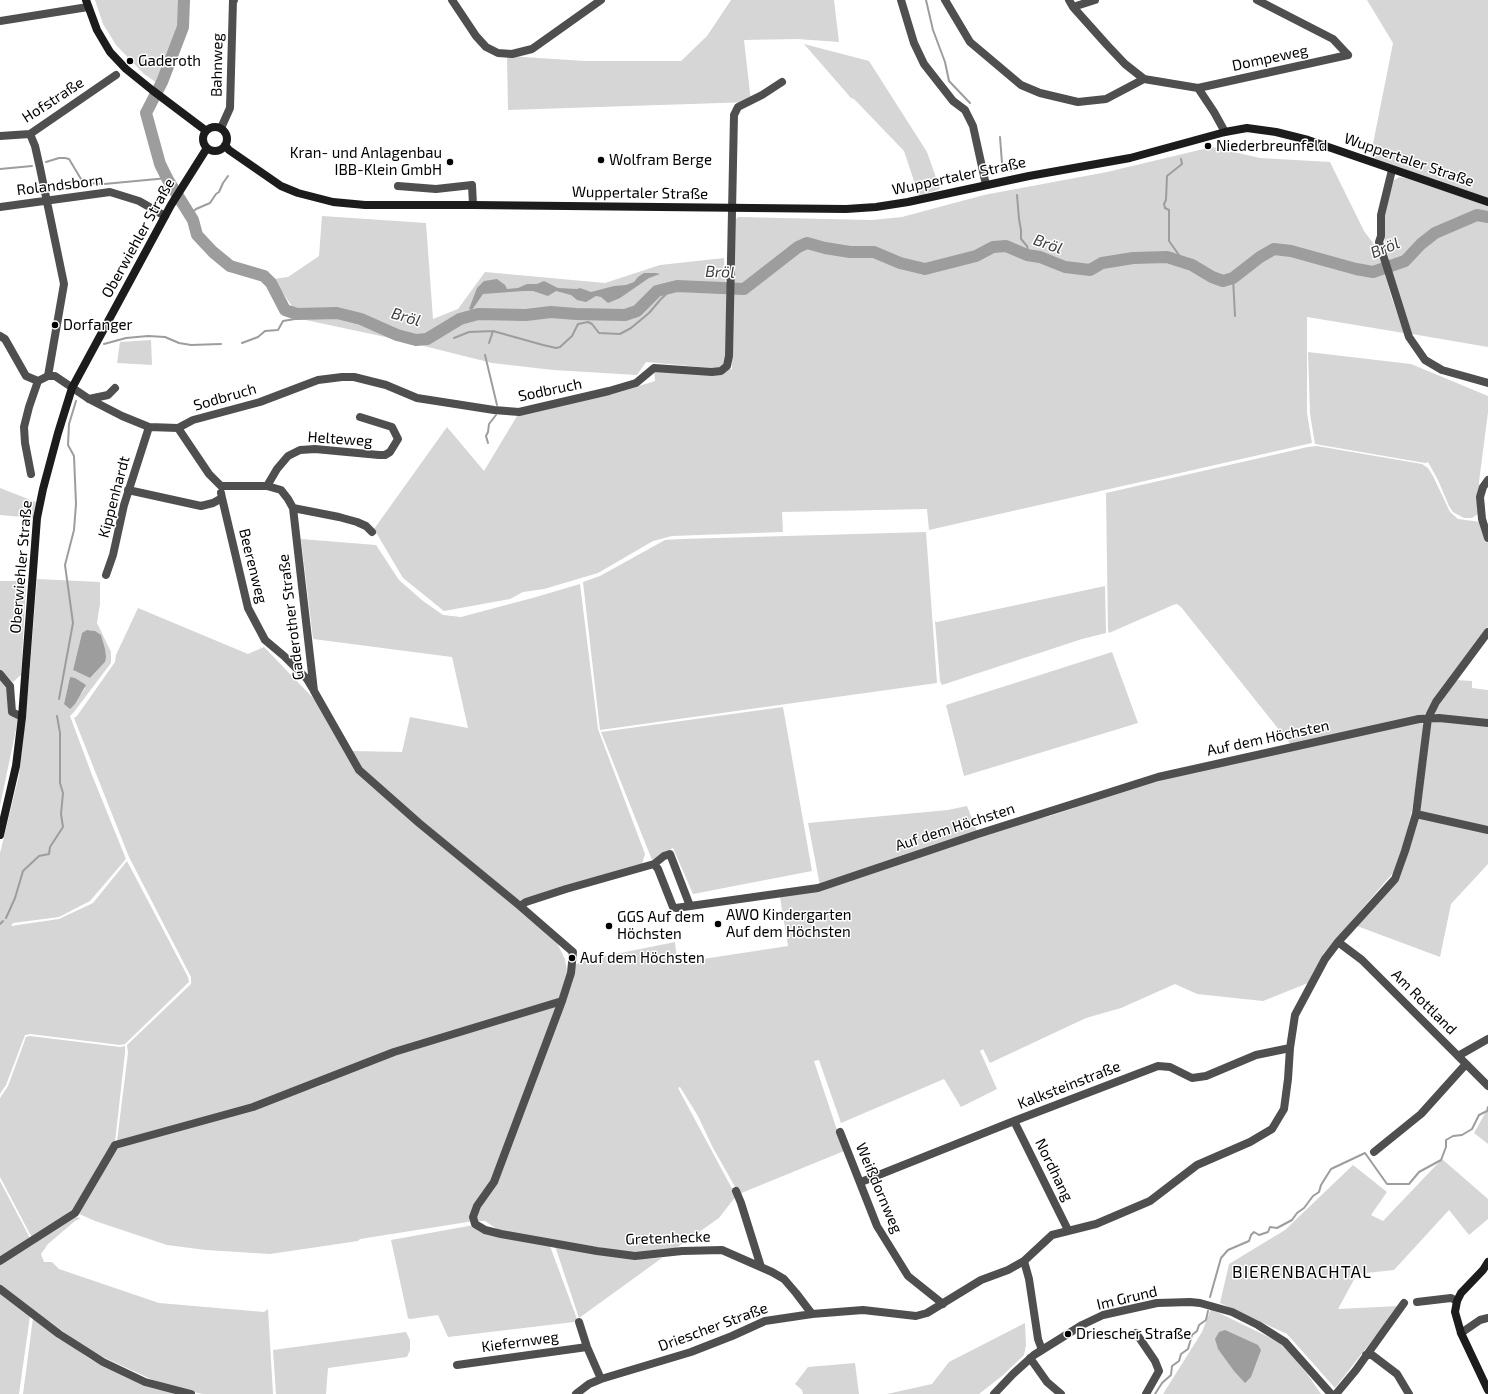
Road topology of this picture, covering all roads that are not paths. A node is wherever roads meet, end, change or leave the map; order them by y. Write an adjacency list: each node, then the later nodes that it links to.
1 (234, 0): 15 (street, Bahnweg)
2 (452, 0): 3 (street)
3 (601, 0)
4 (901, 0): 23 (street)
5 (945, 0): 12 (street)
6 (1095, 0): 9 (street)
7 (1257, 0): 14 (street, Dompeweg)
8 (87, 3): 10 (street); 16 (main road)
9 (1071, 3): 12 (street)
10 (0, 21)
11 (116, 75): 18 (street, Hofstraße)
12 (1144, 79): 14 (street)
13 (782, 82): 29 (street, Sodbruch)
14 (1198, 88): 17 (street)
15 (221, 128): 16 (main road); 20 (main road)
16 (205, 130): 21 (main road)
17 (1225, 132): 22 (main road, Wuppertaler Straße); 23 (main road, Wuppertaler Straße)
18 (30, 134): 19 (street, Hofstraße); 25 (street)
19 (0, 136)
20 (225, 145): 21 (main road); 27 (main road, Wuppertaler Straße)
21 (207, 148): 30 (main road, Oberwiehler Straße)
22 (1392, 170): 26 (main road, Wuppertaler Straße); 34 (street)
23 (986, 184): 29 (main road, Wuppertaler Straße)
24 (398, 186): 27 (street)
25 (47, 200): 28 (street, Rolandsborn); 30 (street, Rolandsborn); 32 (street)
26 (1488, 202)
27 (473, 205): 29 (main road, Wuppertaler Straße)
28 (0, 207)
29 (732, 208): 40 (street, Sodbruch)
30 (165, 216): 35 (main road, Oberwiehler Straße)
31 (0, 336): 33 (street)
32 (48, 376): 33 (street); 35 (street)
33 (38, 381): 41 (street)
34 (1488, 383)
35 (72, 388): 37 (street); 54 (main road, Oberwiehler Straße)
36 (115, 388): 37 (street)
37 (88, 399): 39 (street)
38 (360, 417): 44 (street, Helteweg)
39 (149, 428): 40 (street); 45 (street, Kippenhardt)
40 (178, 428): 43 (street)
41 (31, 474)
42 (1488, 480): 49 (street)
43 (221, 486): 44 (street, Gaderother Straße); 46 (street, Beerenweg)
44 (267, 486): 47 (street, Gaderother Straße)
45 (128, 490): 46 (street); 50 (street, Kippenhardt)
46 (222, 498): 53 (street, Beerenweg)
47 (293, 508): 48 (street); 53 (street, Gaderother Straße)
48 (372, 532)
49 (1488, 538)
50 (106, 575)
51 (1488, 632): 55 (street)
52 (0, 674): 54 (street)
53 (314, 691): 61 (street, Gaderother Straße)
54 (22, 716): 59 (main road)
55 (1428, 718): 56 (street, Auf dem Höchsten); 57 (street, Driescher Straße); 62 (street, Auf dem Höchsten)
56 (1488, 723)
57 (1416, 814): 58 (street); 63 (street, Driescher Straße)
58 (1488, 830)
59 (0, 835)
60 (654, 864): 61 (street); 62 (street, Auf dem Höchsten); 62 (street)
61 (520, 906): 64 (street, Gaderother Straße)
62 (690, 906)
63 (1338, 942): 66 (street, Driescher Straße); 67 (street, Am Rottland)
64 (562, 1001): 77 (street); 79 (street, Gretenhecke)
65 (1488, 1039): 67 (street)
66 (1290, 1048): 70 (street, Kalksteinstraße); 75 (street, Driescher Straße)
67 (1458, 1056): 68 (street, Am Rottland)
68 (1466, 1064): 69 (street, Am Rottland); 72 (street)
69 (1488, 1086)
70 (1014, 1121): 73 (street, Kalksteinstraße); 75 (street, Nordhang)
71 (840, 1132): 73 (street, Weißdornweg)
72 (1374, 1152)
73 (861, 1182): 84 (street, Weißdornweg)
74 (736, 1191): 79 (street)
75 (1068, 1230): 76 (street, Driescher Straße)
76 (1024, 1260): 84 (street, Driescher Straße); 91 (street)
77 (0, 1261)
78 (1488, 1262): 81 (main road)
79 (761, 1267): 85 (street, Gretenhecke)
80 (0, 1289): 97 (street)
81 (1457, 1301): 82 (street); 89 (main road)
82 (1417, 1302)
83 (1404, 1303): 92 (street)
84 (943, 1304): 85 (street, Driescher Straße)
85 (812, 1314): 95 (street, Driescher Straße)
86 (1488, 1318): 89 (street)
87 (579, 1322): 90 (street)
88 (1136, 1333): 101 (street)
89 (1461, 1333): 96 (main road)
90 (587, 1347): 94 (street, Kiefernweg); 95 (street)
91 (1042, 1350): 93 (street, Im Grund); 102 (street, Im Grund)
92 (1366, 1355): 103 (street); 104 (street)
93 (1030, 1358): 99 (street, Im Grund); 100 (street)
94 (458, 1365)
95 (601, 1379): 98 (street, Driescher Straße)
96 (1488, 1390)
97 (191, 1394)
98 (576, 1394)
99 (994, 1394)
100 (1061, 1394)
101 (1146, 1394)
102 (1330, 1394)
103 (1336, 1394)
104 (1409, 1394)

